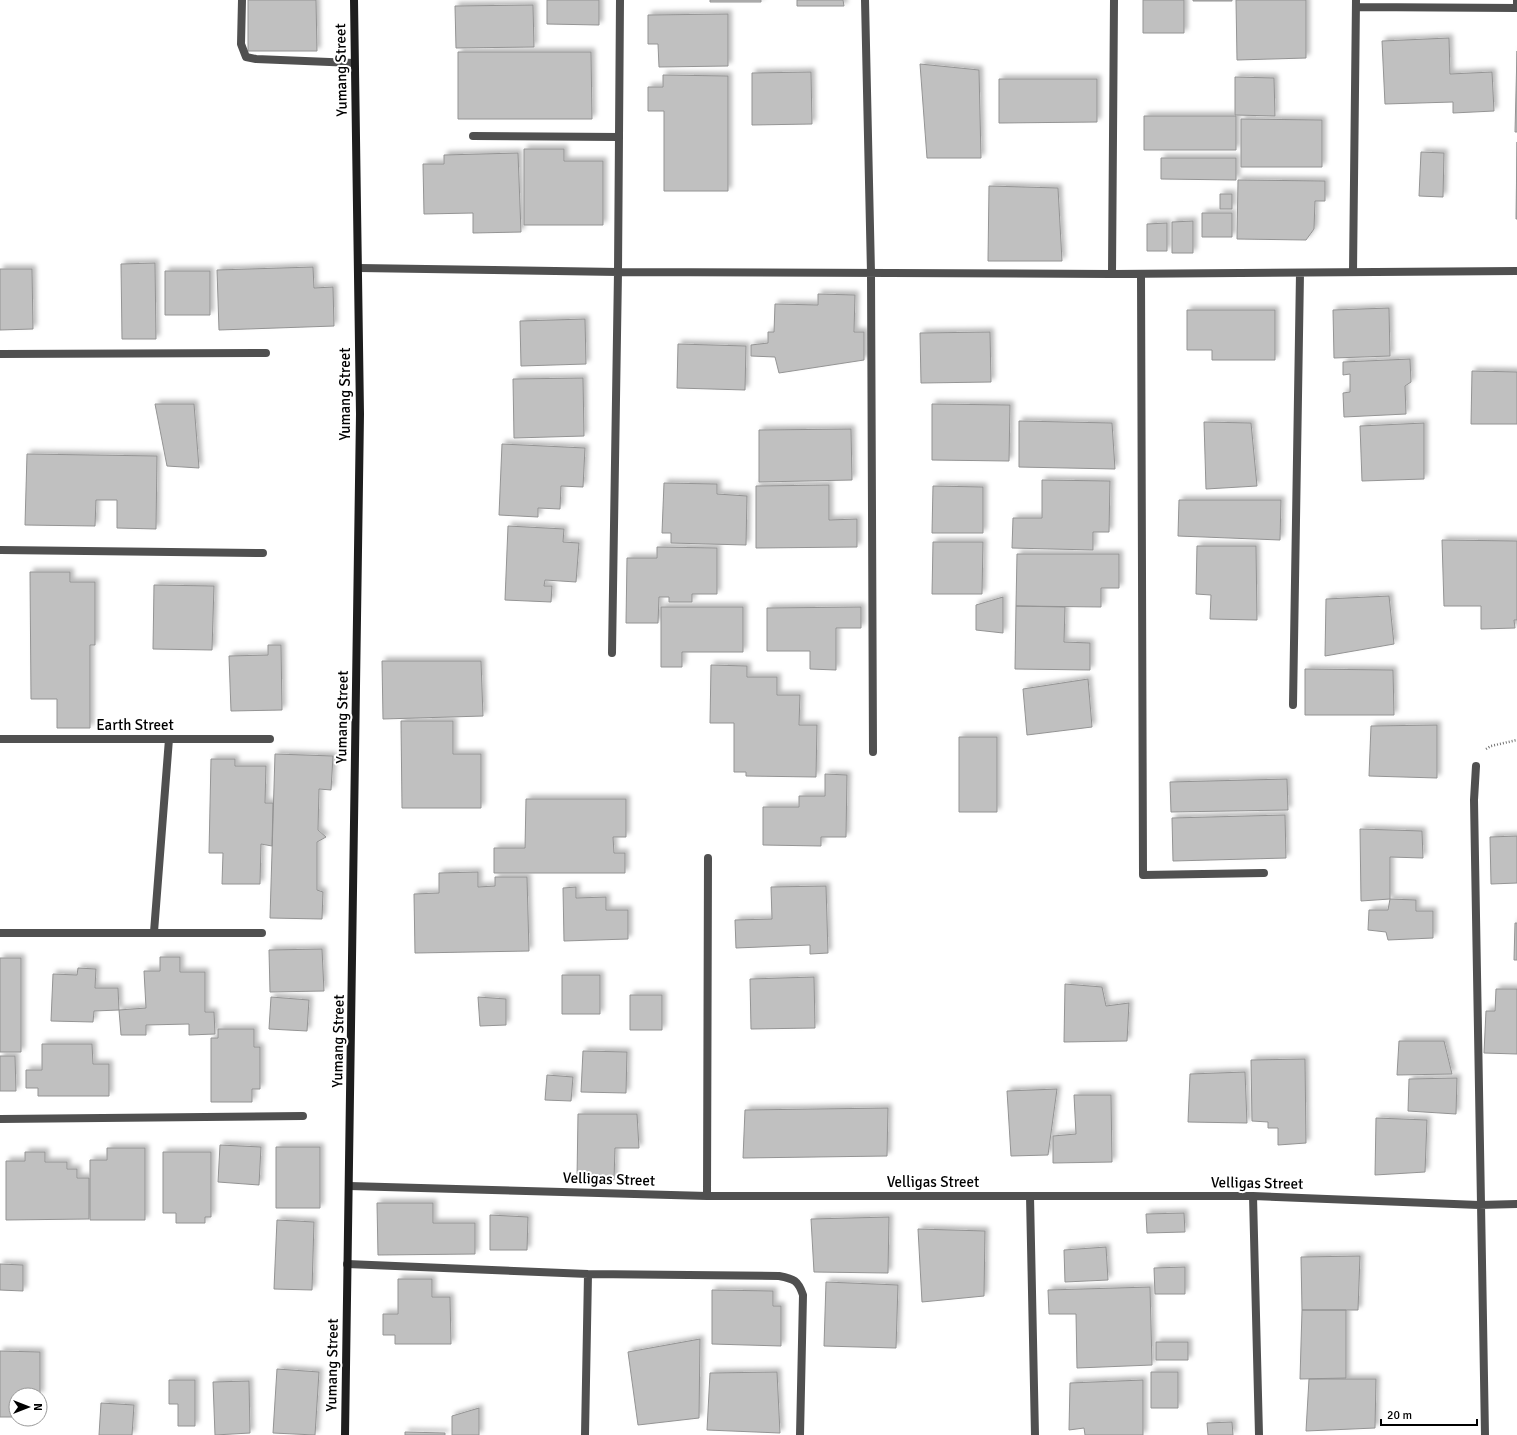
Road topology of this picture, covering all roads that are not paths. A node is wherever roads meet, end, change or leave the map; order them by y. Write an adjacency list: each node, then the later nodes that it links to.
1 (242, 0): 9 (street)
2 (354, 0): 9 (main road, Yumang Street)
3 (620, 0): 11 (street)
4 (865, 0): 16 (street)
5 (1114, 0): 18 (street)
6 (1517, 1): 8 (street)
7 (1356, 3): 8 (street); 15 (street)
8 (1517, 8)
9 (354, 63): 12 (main road, Yumang Street)
10 (473, 136): 11 (street)
11 (619, 137): 14 (street)
12 (359, 268): 14 (street); 38 (main road, Yumang Street)
13 (1517, 271): 15 (street)
14 (618, 272): 16 (street); 24 (street)
15 (1353, 272): 17 (street)
16 (871, 273): 18 (street); 29 (street)
17 (1300, 273): 19 (street); 25 (street)
18 (1112, 274): 19 (street)
19 (1141, 274): 32 (street)
20 (266, 352): 21 (street)
21 (0, 354)
22 (0, 550): 23 (street)
23 (264, 553)
24 (612, 653)
25 (1293, 704)
26 (0, 739): 27 (street, Earth Street)
27 (169, 739): 28 (street, Earth Street); 33 (street)
28 (270, 739)
29 (873, 752)
30 (1476, 766): 43 (street)
31 (708, 858): 39 (street)
32 (1264, 873)
33 (154, 932): 34 (street); 35 (street)
34 (0, 933)
35 (262, 933)
36 (303, 1116): 37 (street)
37 (0, 1119)
38 (349, 1186): 39 (street, Velligas Street); 44 (main road, Yumang Street)
39 (707, 1196): 40 (street, Velligas Street)
40 (1030, 1196): 41 (street, Velligas Street); 49 (street)
41 (1253, 1196): 43 (street, Velligas Street); 50 (street)
42 (1517, 1204): 43 (street, Velligas Street)
43 (1480, 1205): 51 (street)
44 (347, 1264): 45 (street); 46 (main road, Yumang Street)
45 (588, 1274): 47 (street); 48 (street)
46 (345, 1435)
47 (585, 1435)
48 (800, 1435)
49 (1035, 1435)
50 (1259, 1435)
51 (1485, 1435)

